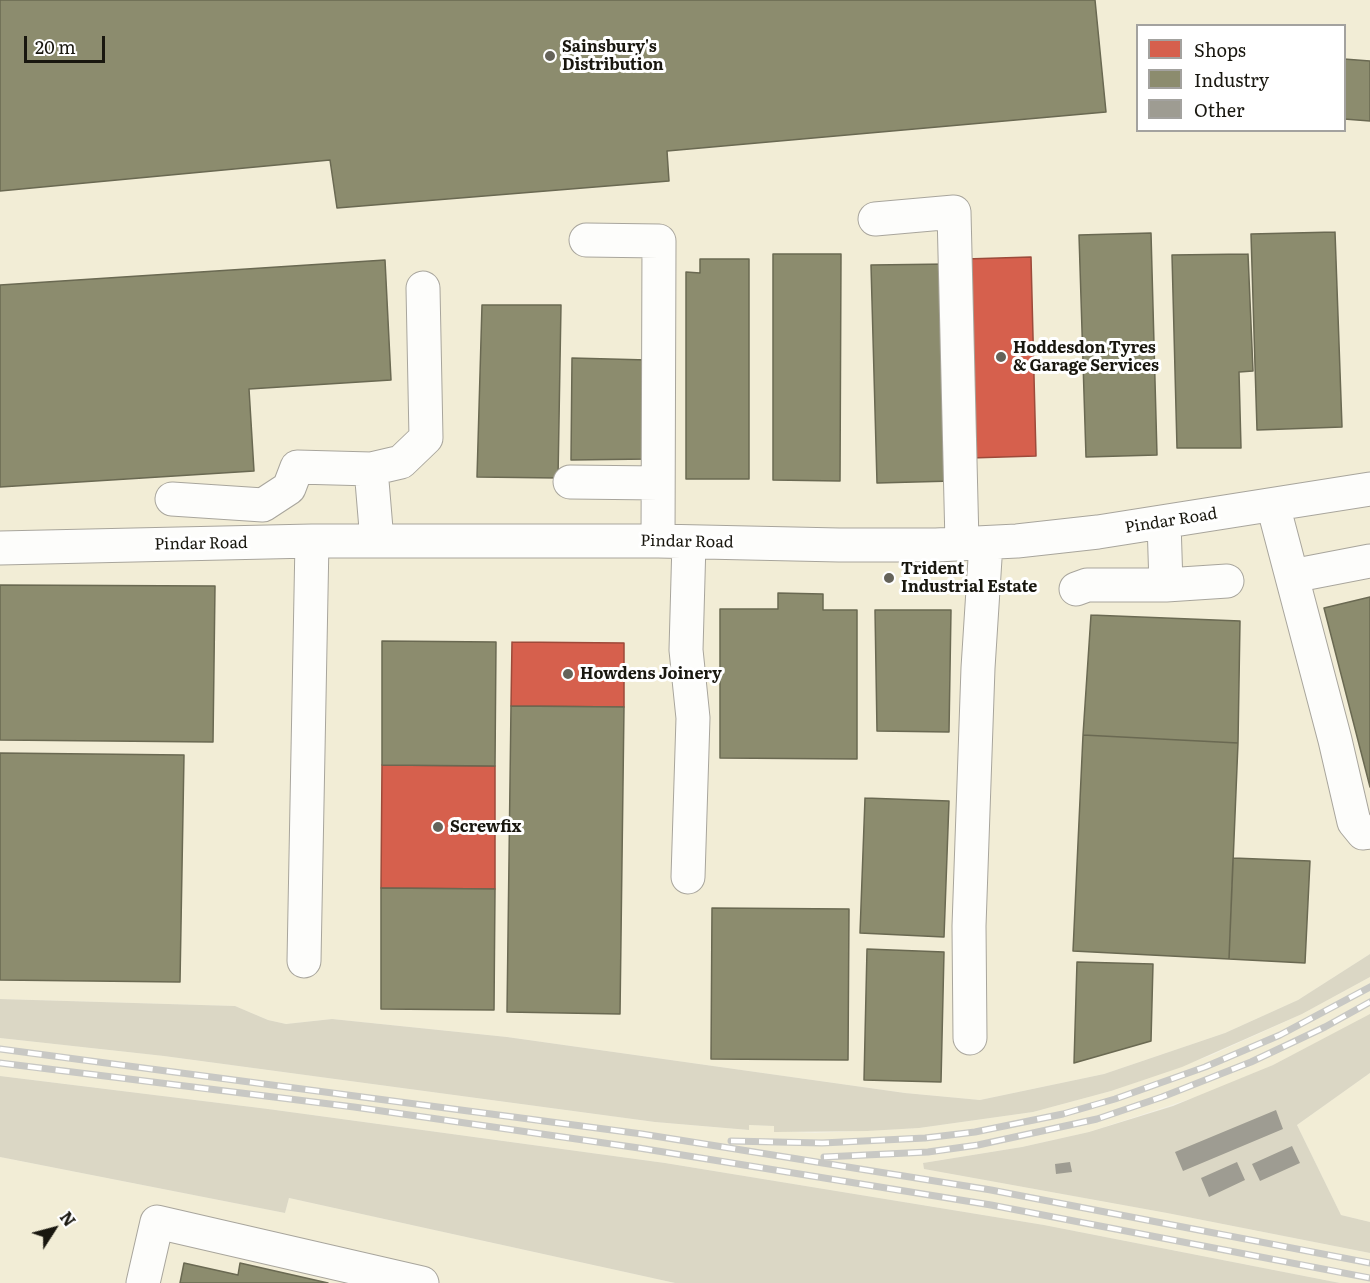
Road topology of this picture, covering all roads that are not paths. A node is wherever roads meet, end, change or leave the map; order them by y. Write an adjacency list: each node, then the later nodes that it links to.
1 (875, 219): 14 (street)
2 (586, 240): 6 (street)
3 (423, 288): 4 (street)
4 (371, 469): 8 (street); 12 (street)
5 (570, 482): 6 (street)
6 (658, 483): 13 (street)
7 (1370, 489): 9 (street, Pindar Road)
8 (172, 499)
9 (1273, 505): 10 (street, Pindar Road); 17 (street)
10 (1164, 522): 14 (street, Pindar Road); 19 (street)
11 (312, 541): 12 (street, Pindar Road); 15 (street, Pindar Road); 23 (street)
12 (377, 541): 13 (street, Pindar Road)
13 (673, 542): 14 (street, Pindar Road); 22 (street)
14 (974, 543): 24 (street)
15 (0, 548)
16 (1370, 561): 17 (street)
17 (1292, 576): 21 (street)
18 (1227, 581): 19 (street)
19 (1166, 585): 20 (street)
20 (1076, 589)
21 (1370, 832)
22 (688, 877)
23 (304, 961)
24 (970, 1038)
25 (143, 1283): 26 (street)
26 (422, 1283)

